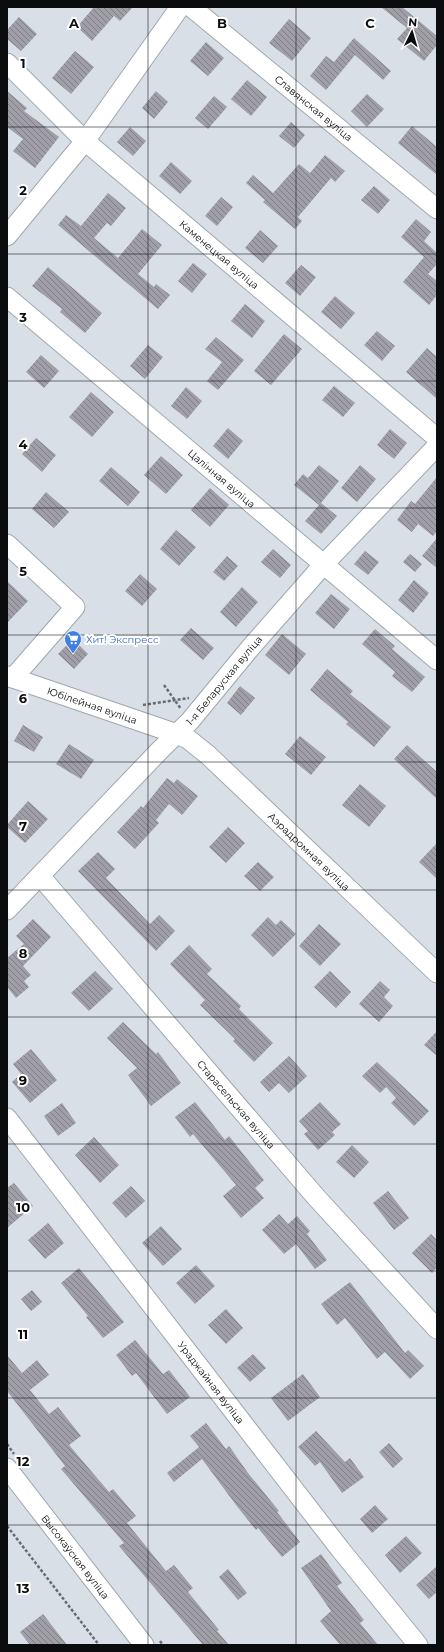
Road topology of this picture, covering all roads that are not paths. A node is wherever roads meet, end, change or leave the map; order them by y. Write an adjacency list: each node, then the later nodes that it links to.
1 (180, 7): 4 (street)
2 (191, 7): 5 (street, Славянская вуліца)
3 (7, 63): 4 (street, Каменецкая вуліца)
4 (85, 141): 6 (street); 8 (street, Каменецкая вуліца)
5 (437, 209)
6 (7, 236)
7 (7, 297): 11 (street, Цалінная вуліца)
8 (437, 438)
9 (437, 446): 11 (street, 1-я Беларуская вуліца)
10 (7, 544): 13 (street)
11 (324, 564): 12 (street, Цалінная вуліца); 14 (street, 1-я Беларуская вуліца)
12 (437, 660)
13 (10, 677): 14 (street, Юбілейная вуліца)
14 (183, 728): 15 (street, 1-я Беларуская вуліца); 17 (street, Аэрадромная вуліца)
15 (40, 876): 16 (street, 1-я Беларуская вуліца); 19 (street, Старасельская вуліца)
16 (7, 910)
17 (437, 973)
18 (7, 1118): 22 (street, Ураджайная вуліца)
19 (437, 1329)
20 (7, 1468): 21 (street, Высокаўская вуліца)
21 (144, 1645)
22 (418, 1645)

